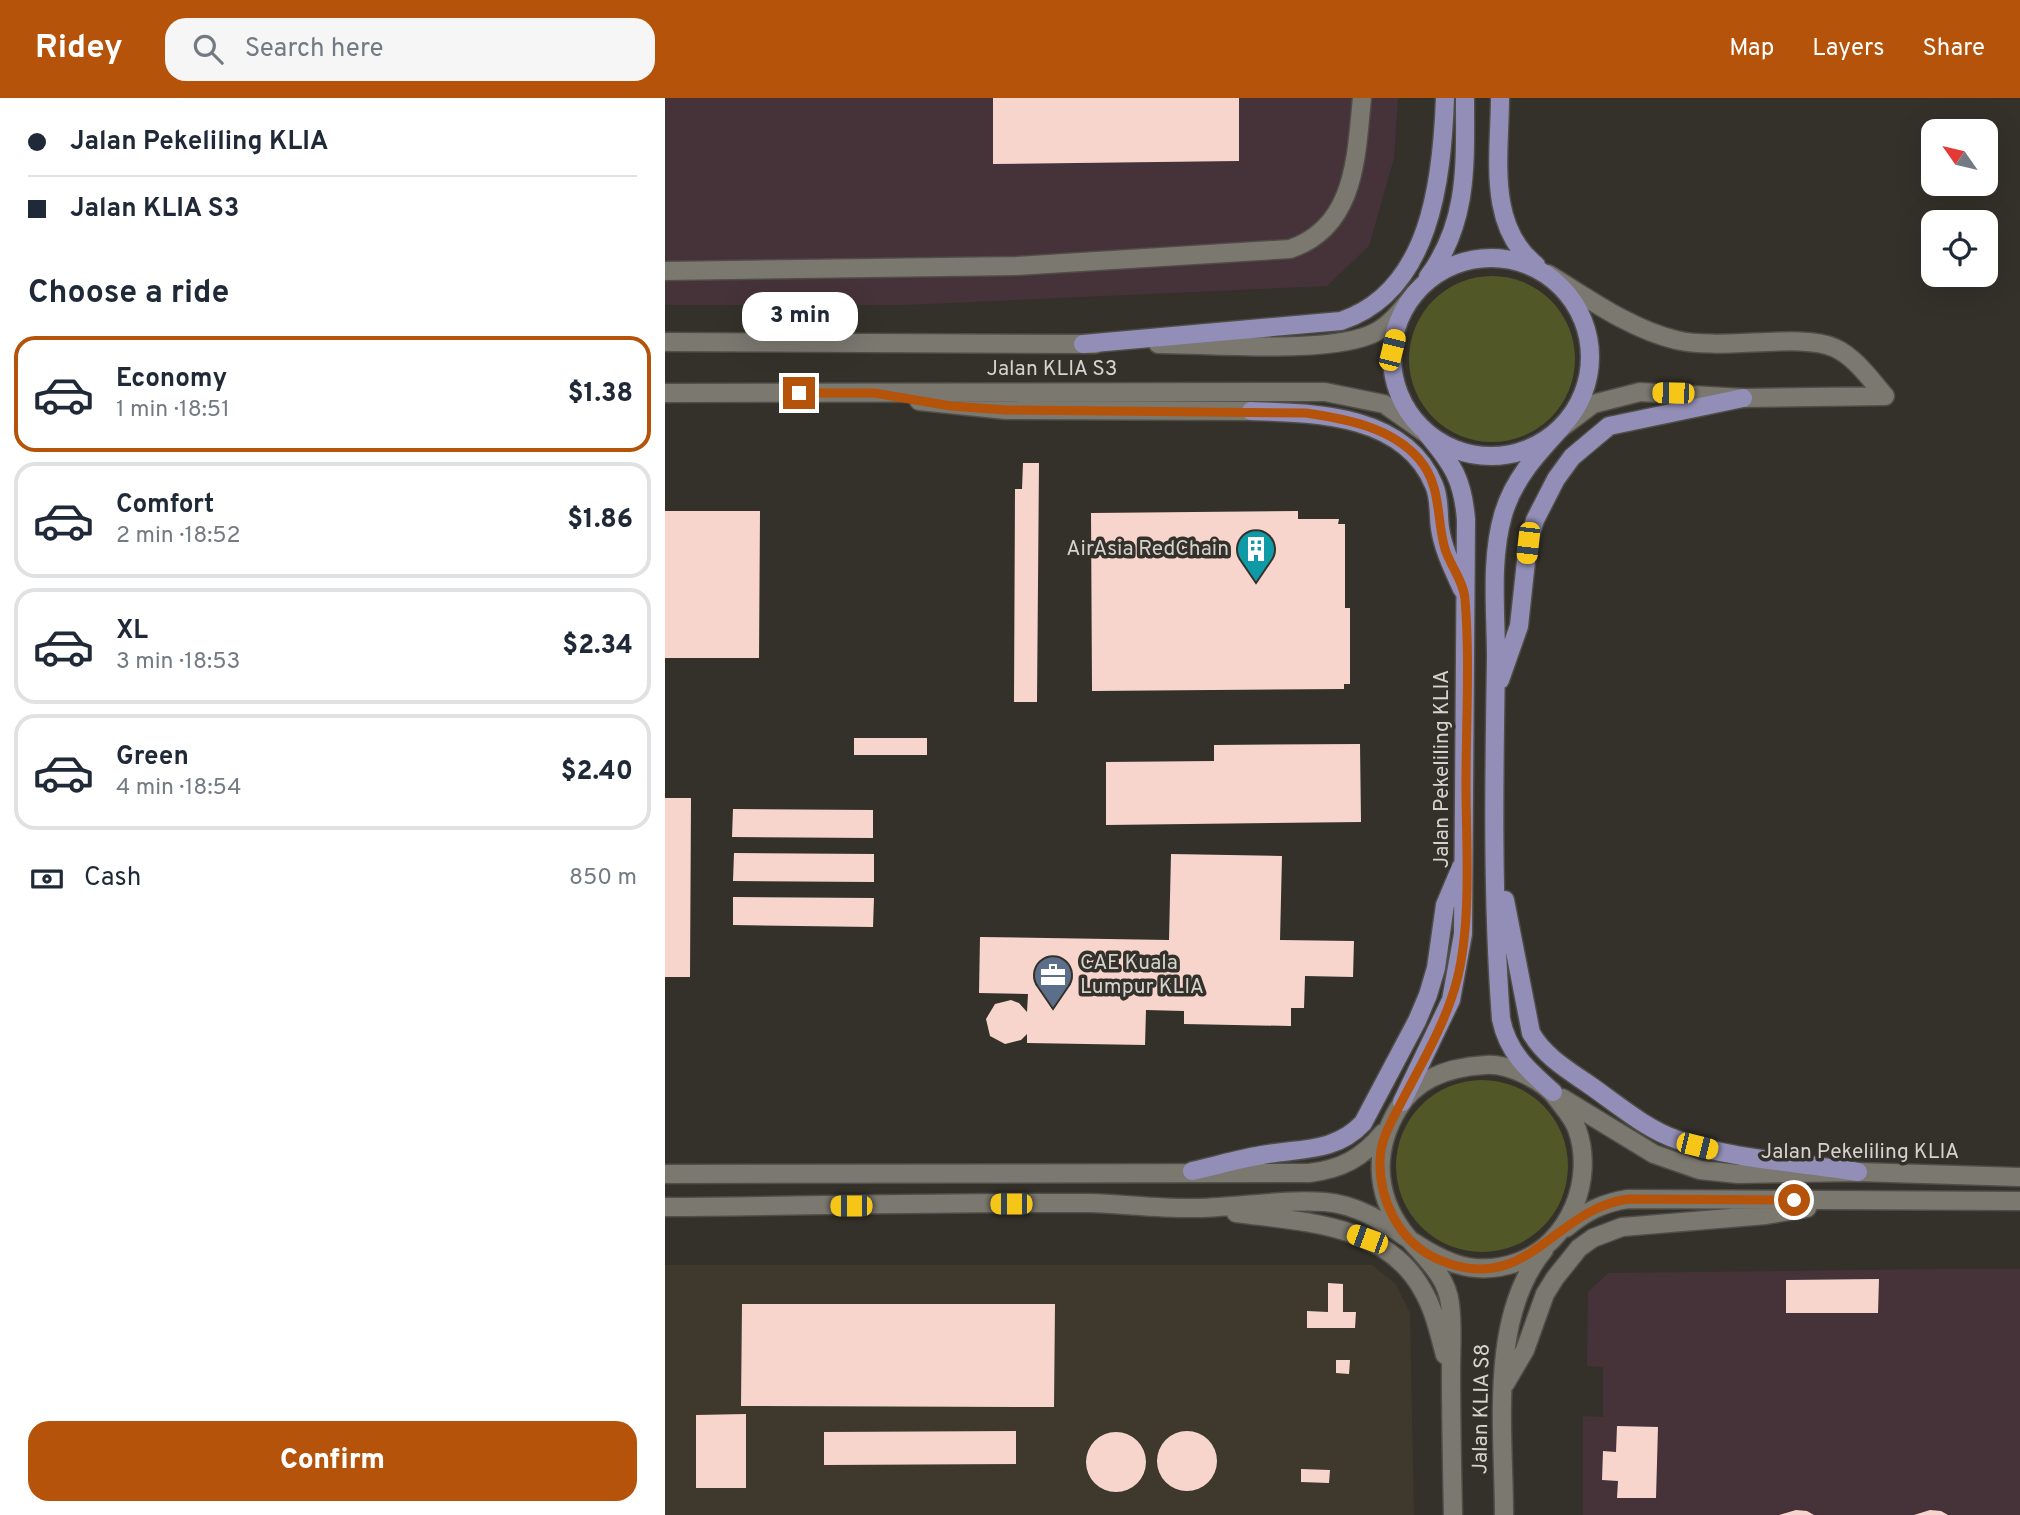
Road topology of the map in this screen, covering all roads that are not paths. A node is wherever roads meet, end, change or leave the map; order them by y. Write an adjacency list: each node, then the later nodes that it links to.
1 (1362, 98): 5 (street)
2 (1445, 98): 9 (main road)
3 (1465, 98): 7 (main road, Jalan Pekeliling KLIA)
4 (1500, 98): 6 (main road, Jalan Pekeliling KLIA)
5 (665, 271)
6 (1548, 274): 7 (main road, Jalan Pekeliling KLIA); 12 (street); 14 (main road, Jalan Pekeliling KLIA)
7 (1417, 290): 9 (street, Jalan KLIA S3); 15 (main road, Jalan Pekeliling KLIA)
8 (665, 342): 9 (street, Jalan KLIA S3)
9 (1083, 344)
10 (665, 393): 11 (street, Jalan KLIA S3)
11 (874, 393): 13 (street); 15 (street, Jalan KLIA S3)
12 (1743, 398): 14 (street); 17 (main road)
13 (1251, 411): 16 (main road)
14 (1561, 428): 15 (main road, Jalan Pekeliling KLIA); 17 (main road, Jalan Pekeliling KLIA)
15 (1429, 435): 16 (main road, Jalan Pekeliling KLIA)
16 (1465, 595): 18 (main road, Jalan Pekeliling KLIA)
17 (1495, 695): 19 (main road, Jalan Pekeliling KLIA)
18 (1466, 855): 21 (main road, Jalan Pekeliling KLIA); 23 (main road)
19 (1497, 866): 20 (main road, Jalan Pekeliling KLIA); 24 (main road)
20 (1553, 1092): 21 (street, Jalan Pekeliling KLIA); 24 (street, Jalan Pekeliling KLIA); 31 (street, Jalan Pekeliling KLIA)
21 (1402, 1102): 22 (street, Jalan Pekeliling KLIA)
22 (1386, 1129): 23 (street); 32 (street, Jalan Pekeliling KLIA)
23 (1192, 1171): 25 (street)
24 (1858, 1172): 26 (street, Jalan Pekeliling KLIA)
25 (665, 1174)
26 (2020, 1177)
27 (1849, 1200): 28 (street, Jalan Pekeliling KLIA); 31 (street, Jalan Pekeliling KLIA); 34 (street)
28 (2020, 1201)
29 (665, 1207): 30 (street)
30 (1198, 1208): 32 (street); 33 (street)
31 (1558, 1234): 32 (street, Jalan Pekeliling KLIA); 34 (street, Jalan KLIA S8)
32 (1409, 1239): 33 (street, Jalan KLIA S8)
33 (1451, 1375): 35 (street, Jalan KLIA S8)
34 (1504, 1385): 36 (street, Jalan KLIA S8)
35 (1453, 1515)
36 (1504, 1515)

